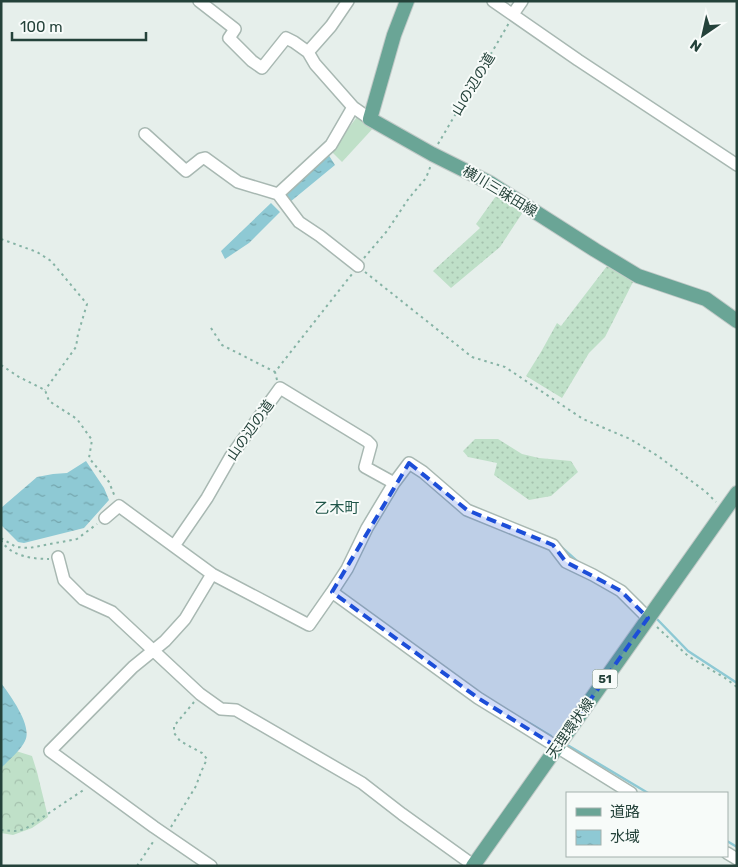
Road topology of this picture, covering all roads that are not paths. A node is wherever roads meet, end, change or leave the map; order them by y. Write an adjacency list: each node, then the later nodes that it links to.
1 (199, 1): 7 (street)
2 (407, 1): 9 (main road)
3 (493, 1): 6 (street)
4 (522, 1): 6 (street)
5 (345, 2): 7 (street)
6 (513, 14): 11 (street)
7 (308, 52): 8 (street)
8 (353, 107): 9 (street); 12 (street)
9 (370, 119): 14 (main road, 横川三昧田線)
10 (145, 134): 12 (street)
11 (737, 166)
12 (278, 194): 13 (street)
13 (358, 266)
14 (737, 321)
15 (394, 483): 18 (street, 山の辺の道); 21 (street); 22 (street)
16 (737, 493): 22 (main road, 天理環状線 / 51)
17 (105, 518): 18 (street)
18 (174, 546): 20 (street)
19 (58, 557): 23 (street)
20 (212, 574): 21 (street); 23 (street)
21 (332, 592): 24 (street)
22 (648, 618): 24 (main road, 天理環状線 / 51)
23 (152, 651): 26 (street); 27 (street)
24 (557, 747): 25 (street); 26 (main road, 天理環状線 / 51)
25 (629, 792)
26 (473, 865)
27 (211, 866)

